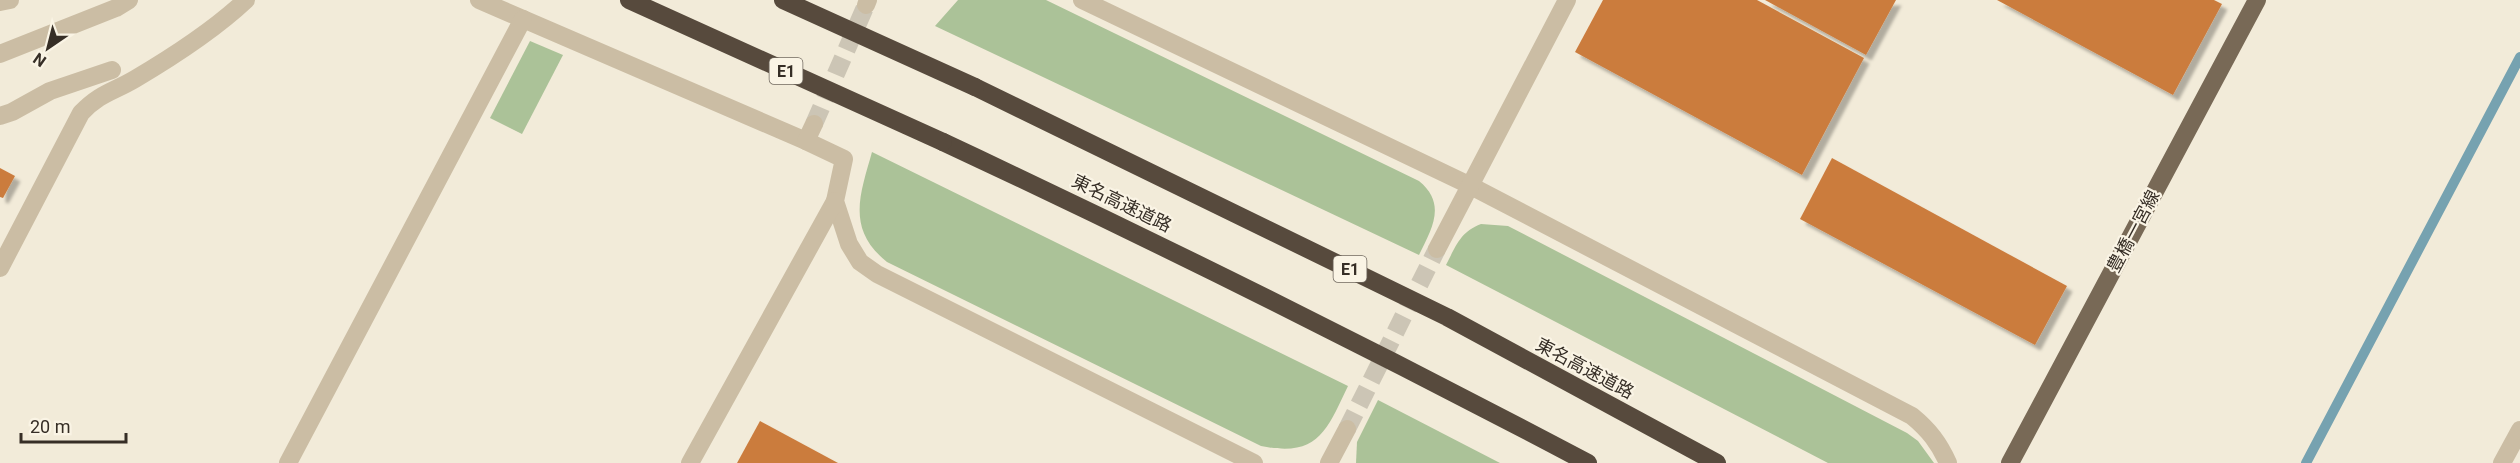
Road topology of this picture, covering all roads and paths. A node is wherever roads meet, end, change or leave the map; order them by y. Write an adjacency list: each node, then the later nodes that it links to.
1 (10, 0): 10 (street)
2 (129, 0): 12 (street)
3 (246, 0): 20 (street)
4 (478, 0): 11 (street)
5 (629, 0): 27 (highway, 東名高速道路 / E1, bridge)
6 (783, 0): 28 (highway, 東名高速道路 / E1, bridge)
7 (1082, 0): 17 (street)
8 (1567, 0): 17 (street)
9 (2257, 0): 30 (main road, 豊橋一宮線)
10 (0, 2)
11 (523, 19): 16 (street); 23 (street)
12 (0, 54)
13 (112, 70): 14 (street)
14 (0, 116)
15 (814, 124): 16 (street)
16 (806, 141): 18 (street)
17 (1470, 185): 19 (street); 29 (street)
18 (835, 201): 24 (street); 25 (street)
19 (1437, 249)
20 (0, 268)
21 (1347, 429): 26 (street)
22 (2520, 430): 31 (street)
23 (288, 463)
24 (690, 463)
25 (1254, 463)
26 (1329, 463)
27 (1588, 463)
28 (1717, 463)
29 (1948, 463)
30 (2010, 463)
31 (2502, 463)

